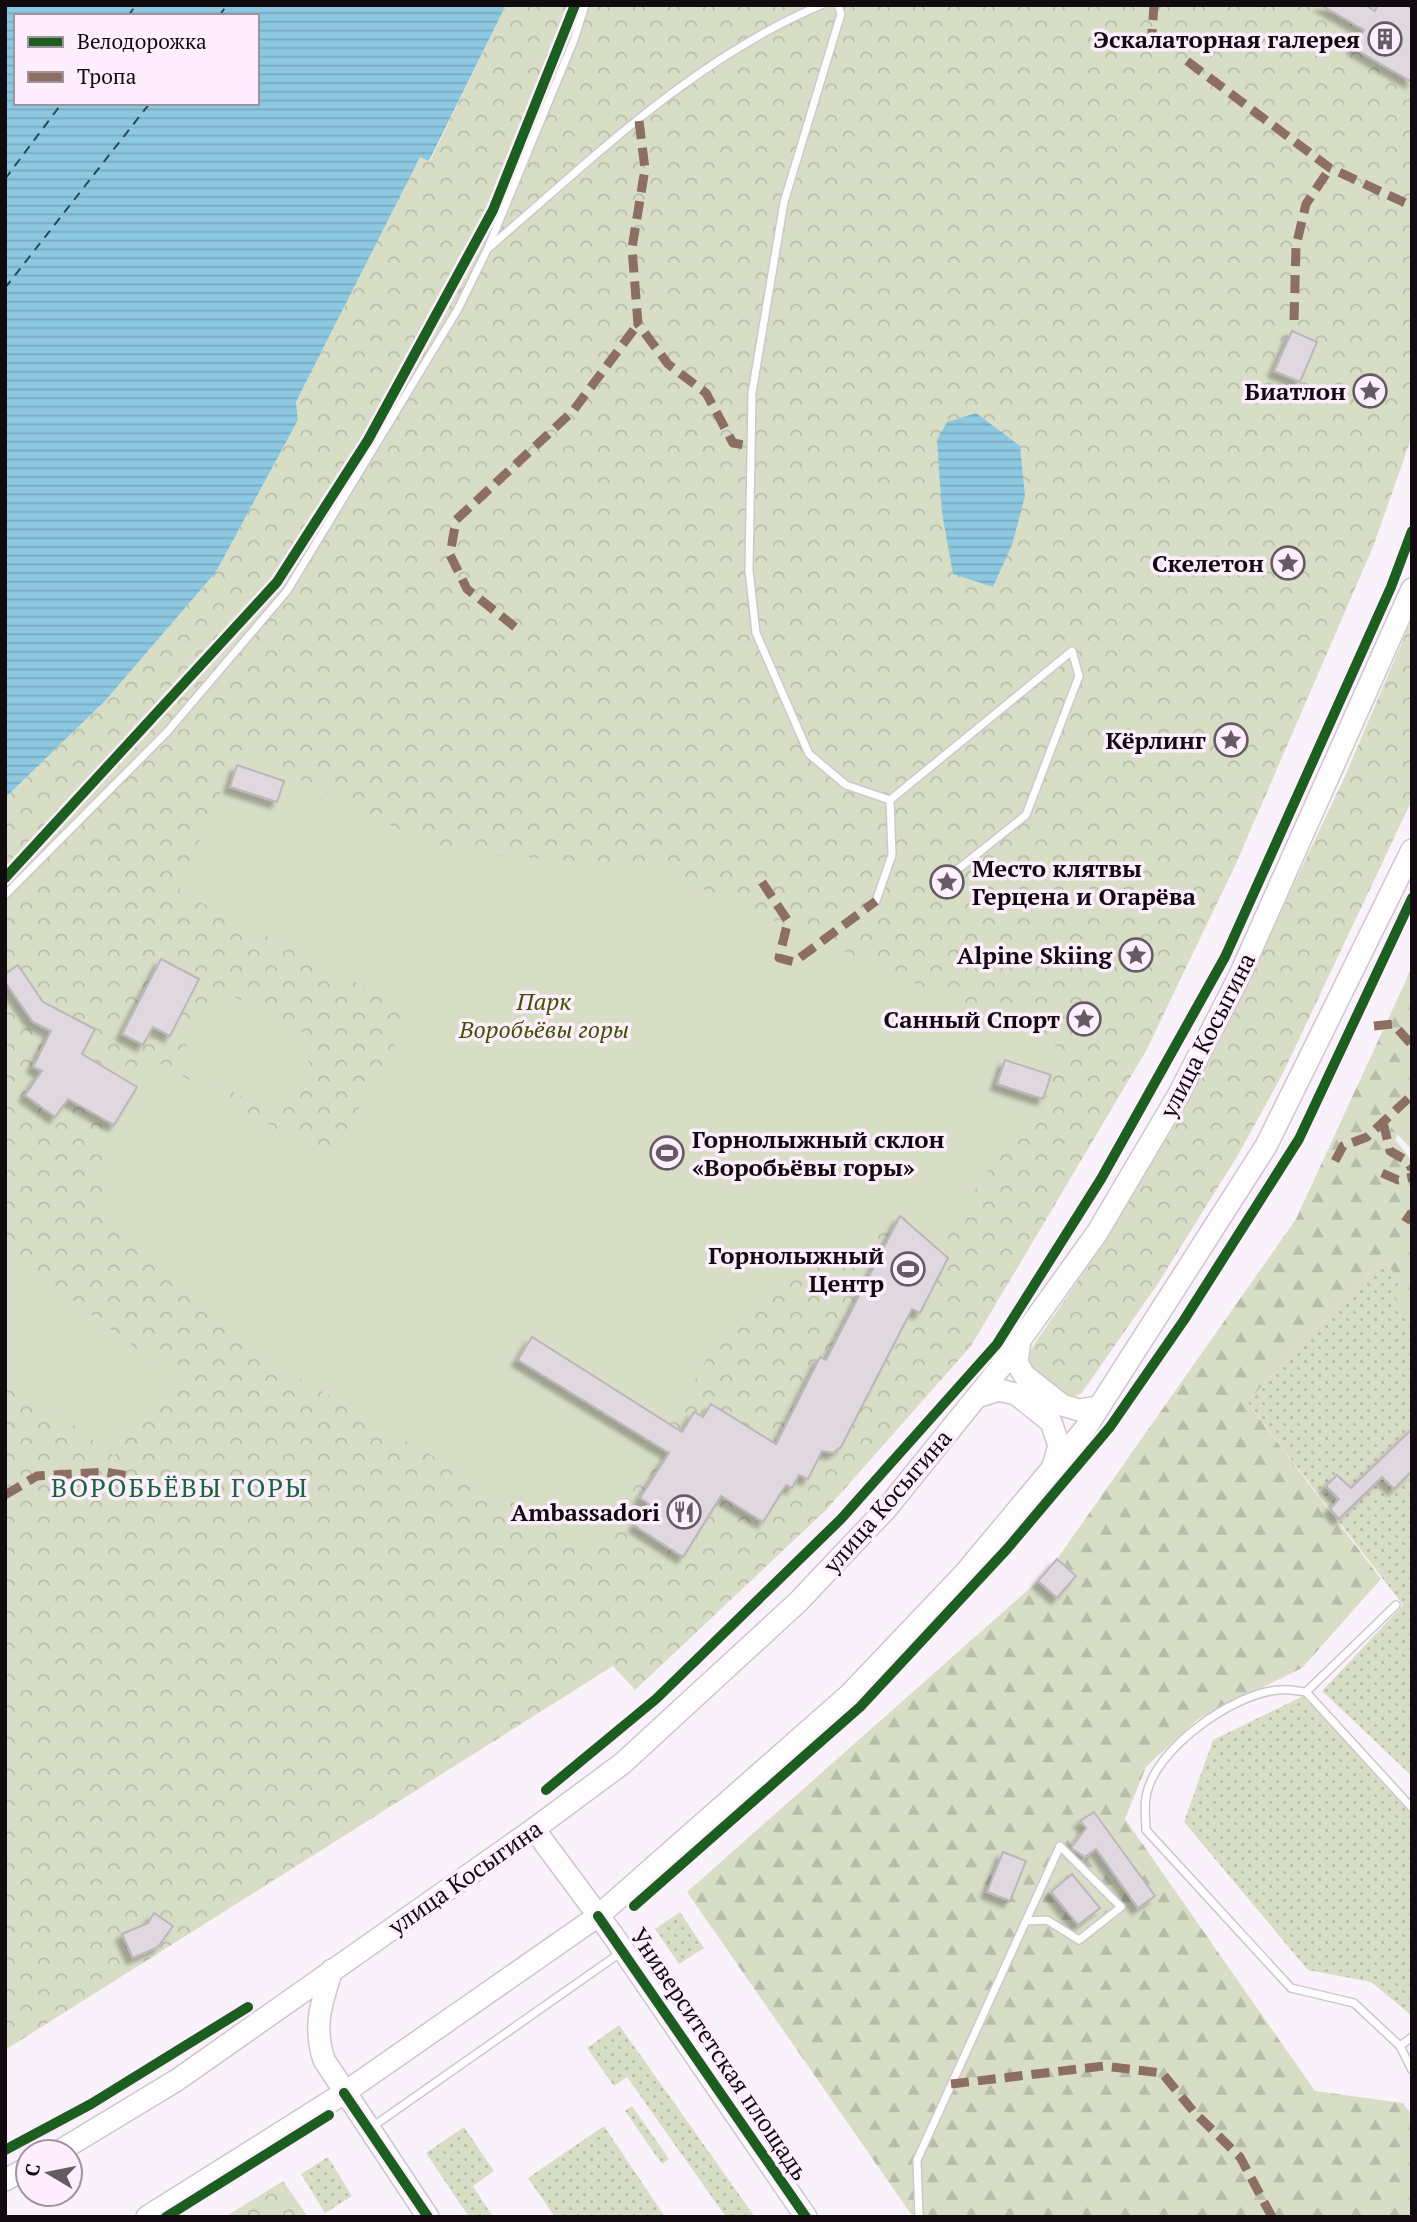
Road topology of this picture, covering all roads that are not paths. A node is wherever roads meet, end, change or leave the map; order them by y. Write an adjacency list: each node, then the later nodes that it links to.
1 (585, 5): 4 (lane)
2 (821, 5): 4 (lane)
3 (838, 5): 6 (lane)
4 (488, 248): 9 (lane)
5 (1412, 589): 11 (main road, улица Косыгина)
6 (890, 800): 8 (lane); 10 (lane)
7 (1412, 850): 13 (main road)
8 (957, 870)
9 (5, 895)
10 (876, 901)
11 (1020, 1340): 12 (main road, улица Косыгина); 13 (main road)
12 (977, 1397): 14 (main road); 18 (main road, улица Косыгина)
13 (1099, 1407): 14 (main road)
14 (1052, 1468): 19 (main road)
15 (1396, 1605): 16 (lane)
16 (1306, 1692): 17 (lane); 24 (lane)
17 (1412, 1808)
18 (534, 1829): 19 (main road, Университетская площадь); 22 (main road, улица Косыгина)
19 (598, 1916): 21 (main road, Университетская площадь); 26 (main road)
20 (1026, 1921): 20 (lane); 32 (lane)
21 (623, 1951): 27 (lane); 31 (main road, Университетская площадь)
22 (332, 1970): 26 (main road); 28 (main road, улица Косыгина)
23 (1412, 2037): 24 (lane)
24 (1400, 2046): 25 (lane)
25 (1412, 2070)
26 (344, 2093): 27 (main road); 29 (main road)
27 (369, 2130): 30 (main road)
28 (81, 2138)
29 (147, 2217)
30 (428, 2217)
31 (806, 2217)
32 (919, 2217)

